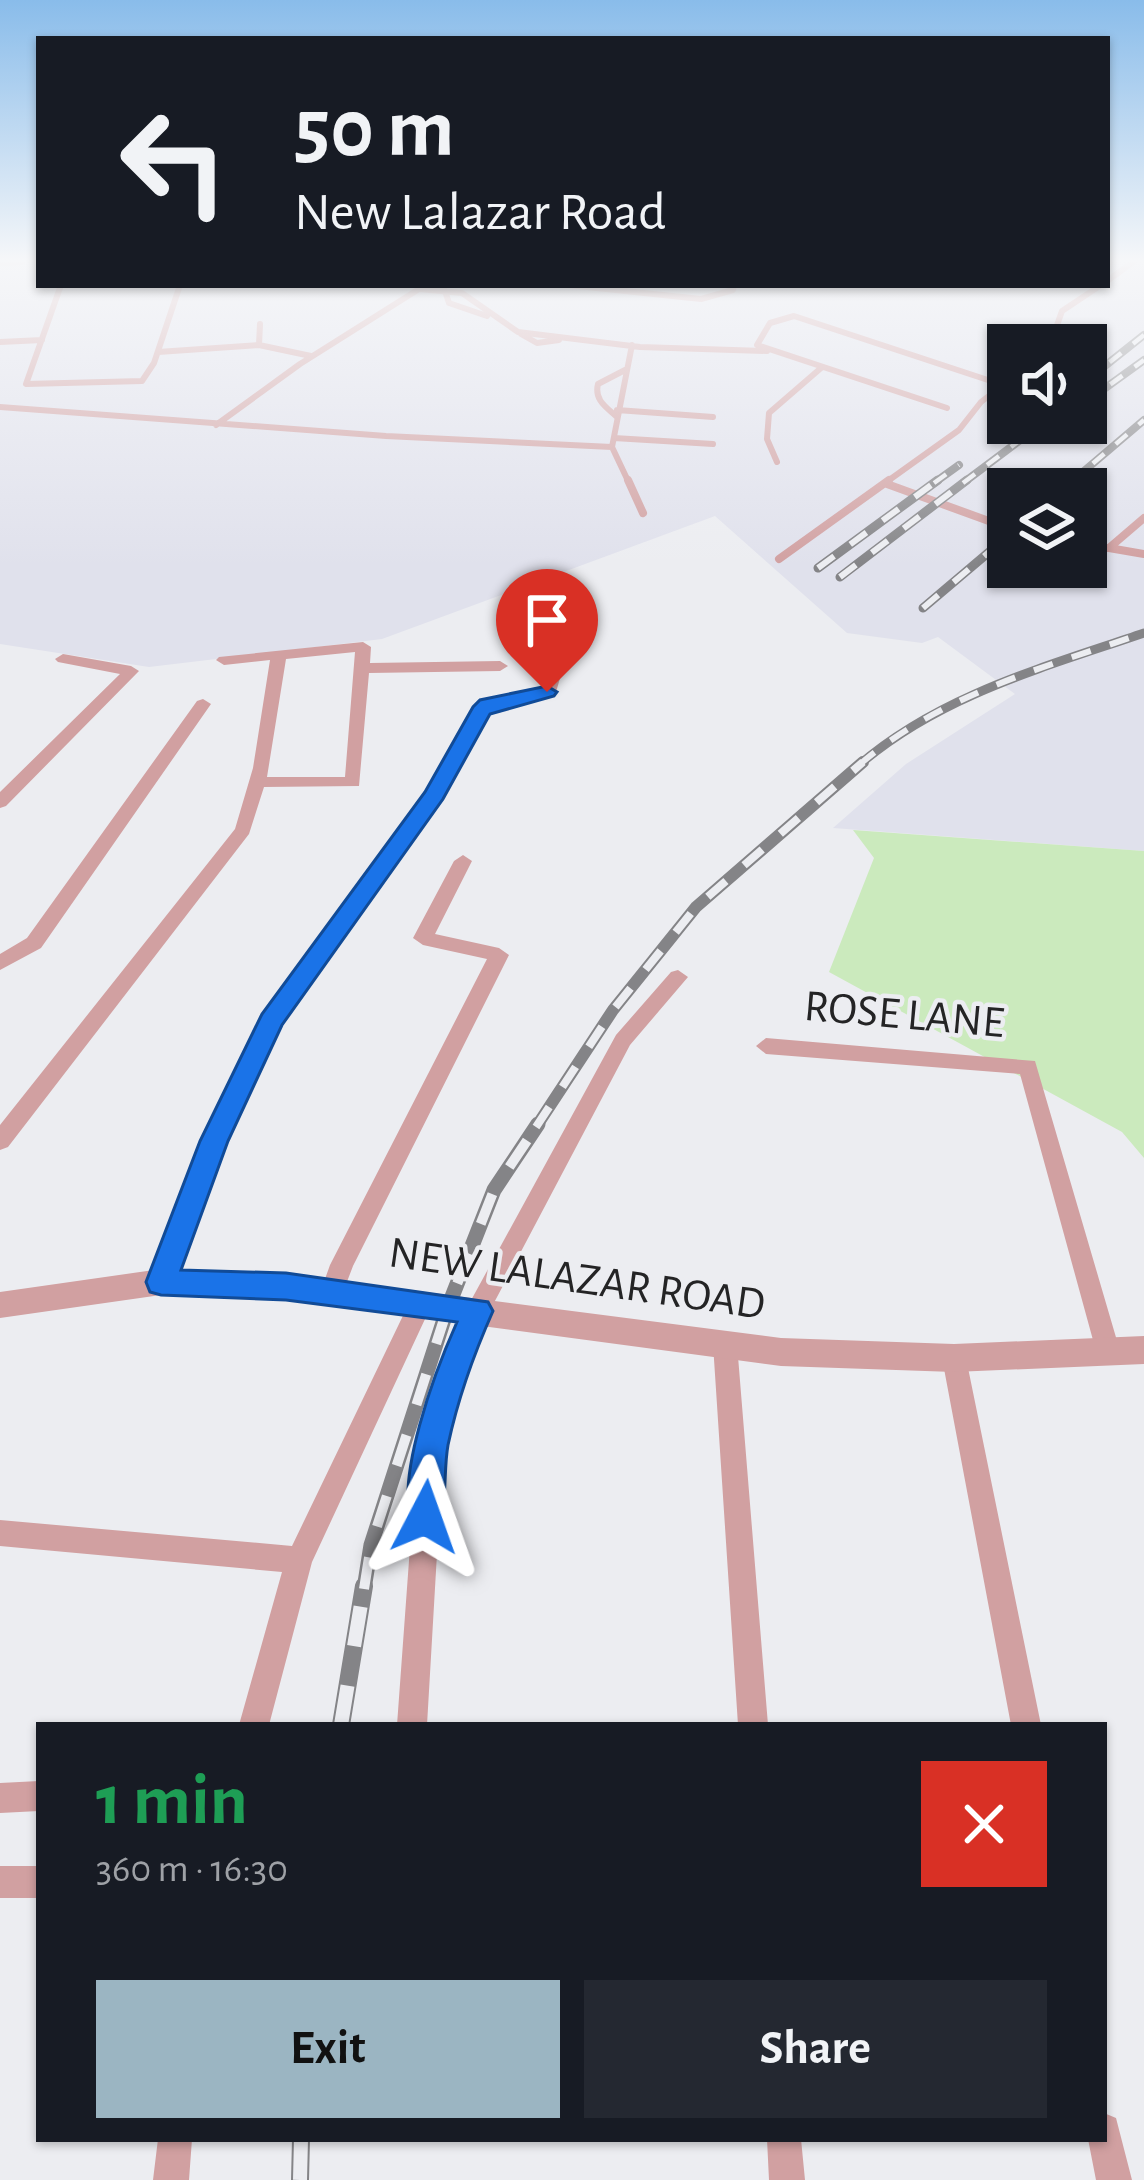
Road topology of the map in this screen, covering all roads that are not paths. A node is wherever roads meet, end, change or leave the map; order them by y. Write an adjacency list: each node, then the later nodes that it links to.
1 (33, 364): 2 (lane)
2 (153, 364)
3 (301, 364): 15 (lane)
4 (628, 364): 8 (lane)
5 (807, 364): 7 (lane)
6 (945, 364): 9 (lane)
7 (821, 368): 12 (lane); 18 (lane)
8 (626, 370): 13 (lane); 13 (lane)
9 (987, 377)
10 (987, 402): 19 (lane)
11 (0, 407): 15 (lane)
12 (947, 408)
13 (617, 413): 14 (lane); 16 (lane)
14 (713, 417)
15 (216, 425): 16 (lane)
16 (613, 442): 17 (lane); 20 (lane)
17 (713, 444)
18 (777, 462)
19 (887, 484): 22 (lane); 25 (lane)
20 (643, 513)
21 (1144, 518): 23 (lane)
22 (987, 520)
23 (1109, 548): 24 (lane)
24 (1144, 554)
25 (779, 559)
26 (562, 644): 40 (street)
27 (279, 655): 29 (street); 31 (street); 33 (street)
28 (63, 659): 34 (street)
29 (224, 660)
30 (500, 666): 31 (street)
31 (361, 668): 33 (street)
32 (203, 704): 36 (street)
33 (258, 782): 39 (street)
34 (0, 802)
35 (463, 862): 41 (street)
36 (0, 963)
37 (678, 977): 44 (street)
38 (766, 1046): 47 (street, ROSE LANE)
39 (0, 1141)
40 (161, 1282): 41 (street, NEW LALAZAR ROAD); 43 (street, NEW LALAZAR ROAD)
41 (332, 1293): 42 (street, NEW LALAZAR ROAD)
42 (420, 1304): 44 (street, NEW LALAZAR ROAD); 50 (street)
43 (0, 1305)
44 (477, 1311): 45 (street, NEW LALAZAR ROAD); 52 (street)
45 (725, 1345): 48 (street, NEW LALAZAR ROAD); 53 (street)
46 (1144, 1350): 47 (street, NEW LALAZAR ROAD)
47 (1108, 1351): 48 (street, NEW LALAZAR ROAD)
48 (955, 1358): 54 (street)
49 (0, 1533): 50 (street)
50 (299, 1560): 51 (street)
51 (255, 1722)
52 (412, 1722)
53 (753, 1722)
54 (1025, 1722)
55 (36, 1796): 56 (street)
56 (0, 1798)
57 (0, 1882): 58 (street)
58 (36, 1882)
59 (175, 2142): 62 (street)
60 (784, 2142): 63 (street)
61 (1106, 2142): 64 (street)
62 (171, 2180)
63 (787, 2180)
64 (1114, 2180)

